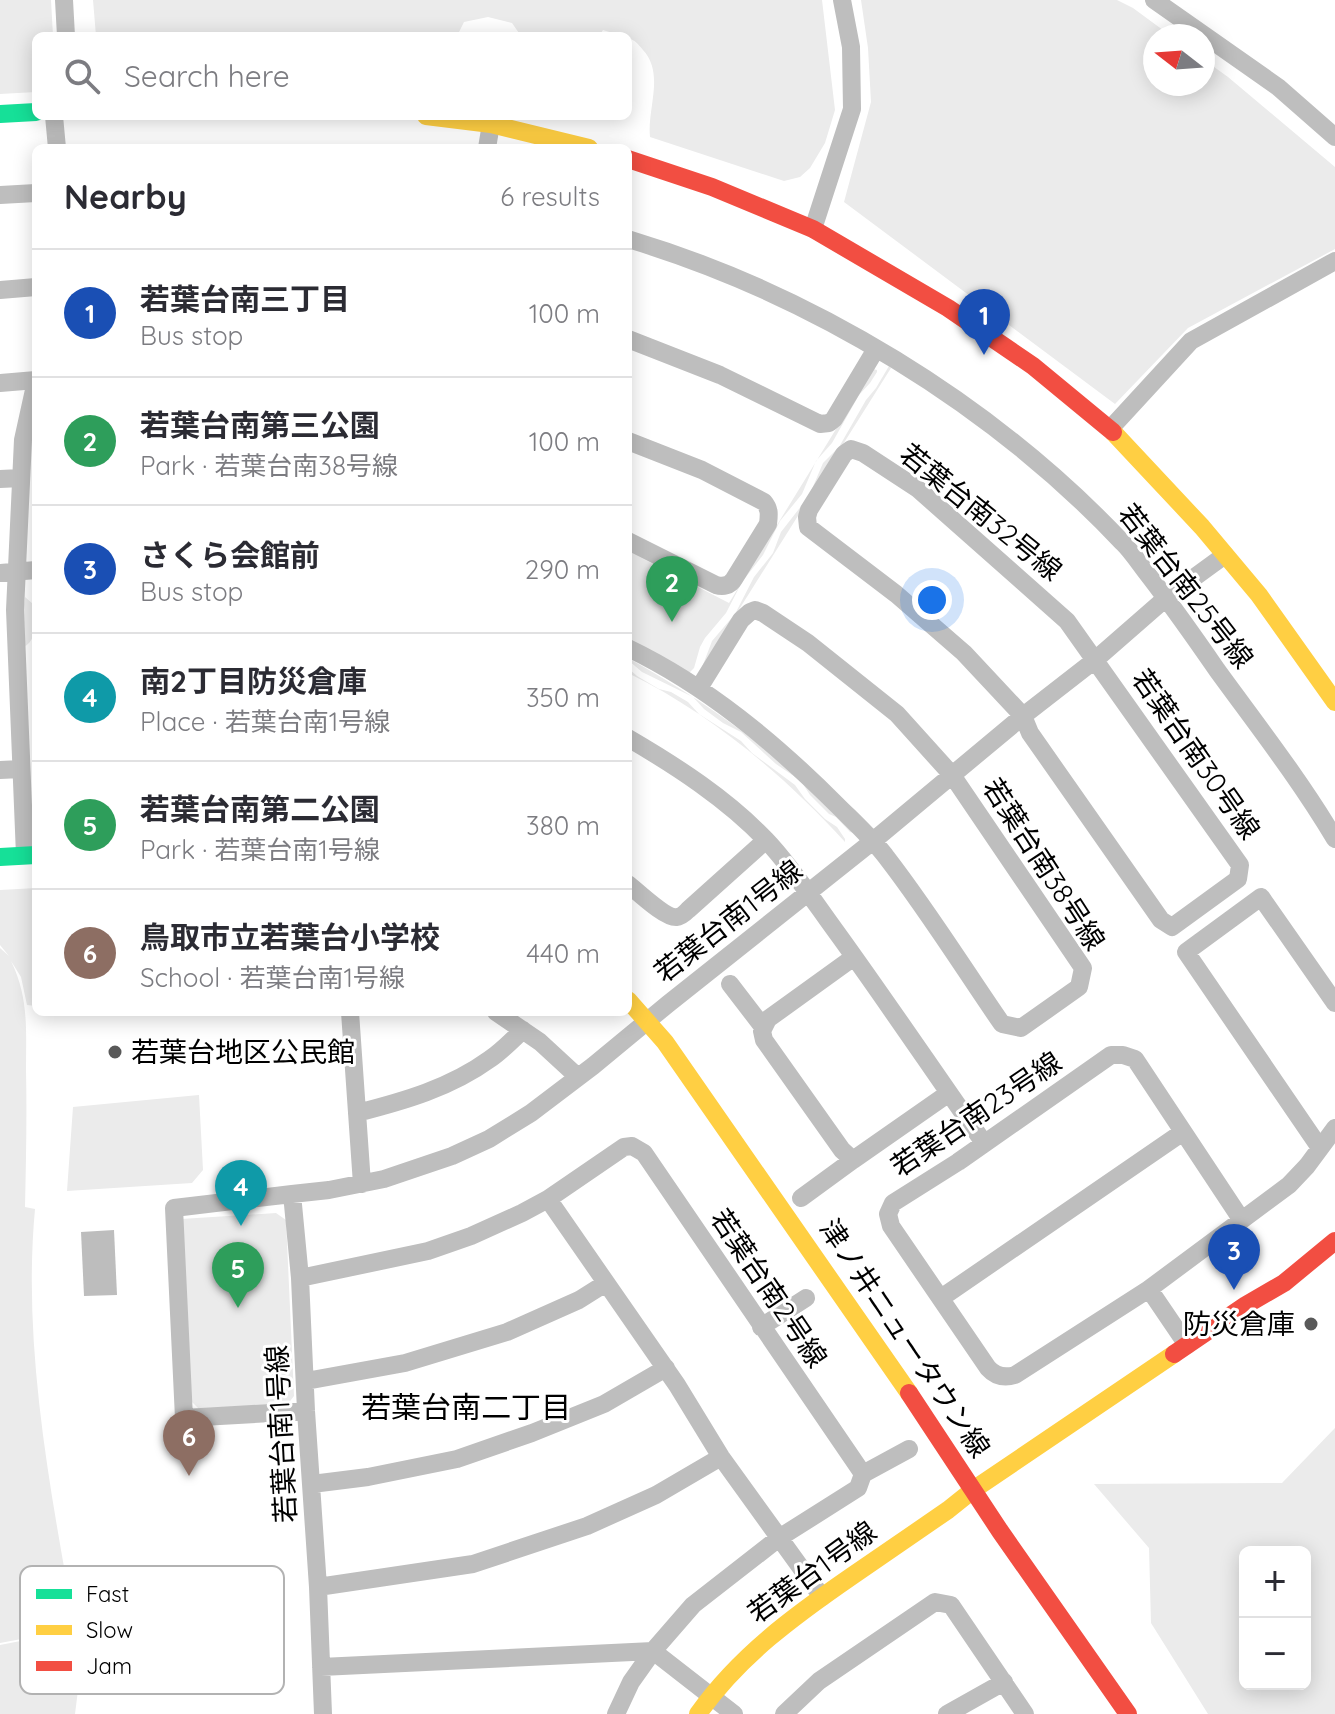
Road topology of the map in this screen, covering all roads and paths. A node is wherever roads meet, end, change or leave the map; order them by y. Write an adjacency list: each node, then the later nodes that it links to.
1 (64, 0): 4 (street)
2 (842, 0): 17 (street)
3 (1154, 0): 10 (street)
4 (66, 32)
5 (32, 112): 6 (street)
6 (0, 114)
7 (54, 120): 11 (street)
8 (458, 120): 9 (street)
9 (491, 124): 12 (street); 13 (street)
10 (1335, 137)
11 (57, 144)
12 (488, 144)
13 (573, 144)
14 (632, 160): 17 (street)
15 (32, 193): 16 (street)
16 (0, 195)
17 (813, 229): 27 (street)
18 (632, 240): 23 (street, 若葉台南25号線)
19 (1335, 261): 27 (street)
20 (32, 287): 21 (street)
21 (0, 290)
22 (632, 341): 23 (street)
23 (876, 349): 35 (street, 若葉台南25号線)
24 (32, 380): 25 (street)
25 (0, 383)
26 (32, 398): 29 (street)
27 (1110, 429): 32 (street)
28 (632, 443): 31 (street)
29 (21, 478): 30 (street); 34 (street)
30 (0, 479)
31 (632, 543)
32 (1225, 555): 35 (street, 若葉台南1号線); 40 (street)
33 (32, 570): 34 (street)
34 (8, 572): 37 (street)
35 (1166, 598): 38 (street, 若葉台南1号線); 46 (street, 若葉台南25号線)
36 (632, 650): 39 (street, 若葉台南38号線)
37 (8, 651): 43 (street)
38 (1095, 660): 41 (street, 若葉台南1号線); 41 (street, 若葉台南30号線); 41 (street, 若葉台南32号線)
39 (699, 688): 45 (street, 若葉台南38号線); 48 (street, 若葉台南38号線)
40 (1335, 702)
41 (1023, 716): 45 (street, 若葉台南1号線)
42 (632, 740): 47 (street)
43 (21, 769): 44 (street); 49 (street)
44 (0, 770)
45 (952, 775): 48 (street, 若葉台南1号線); 48 (street, 若葉台南38号線)
46 (1335, 839)
47 (766, 840): 51 (street); 52 (street)
48 (873, 841): 52 (street, 若葉台南1号線)
49 (30, 855): 50 (street)
50 (0, 857)
51 (632, 887)
52 (808, 894): 53 (street); 59 (street, 若葉台南1号線)
53 (854, 957): 60 (street); 63 (street)
54 (730, 984): 60 (street)
55 (1335, 1003): 68 (street)
56 (632, 1004): 59 (street, 津ノ井ニュータウン線)
57 (350, 1016): 64 (street)
58 (502, 1016): 61 (street)
59 (649, 1021): 62 (street, 若葉台南1号線); 90 (street, 津ノ井ニュータウン線)
60 (763, 1027): 69 (street)
61 (523, 1030): 62 (street); 64 (street)
62 (578, 1077): 70 (street, 若葉台南1号線)
63 (949, 1093): 67 (street); 69 (street)
64 (357, 1113): 70 (street)
65 (1335, 1128): 68 (street)
66 (1183, 1132): 67 (street, 若葉台南23号線); 74 (street, 若葉台南23号線); 80 (street)
67 (984, 1143): 80 (street, 若葉台南23号線)
68 (1320, 1148): 74 (street)
69 (853, 1160): 72 (street)
70 (362, 1184): 71 (street, 若葉台南1号線)
71 (292, 1194): 76 (street, 若葉台南1号線); 85 (street)
72 (801, 1198)
73 (548, 1199): 76 (street, 若葉台南2号線); 77 (street); 81 (street, 若葉台南2号線)
74 (1241, 1219): 78 (street)
75 (1335, 1241): 82 (street, 若葉台1号線)
76 (300, 1278): 84 (street, 若葉台南1号線)
77 (606, 1283): 83 (street); 84 (street)
78 (1149, 1289): 80 (street, 若葉台南23号線); 82 (street)
79 (806, 1298): 81 (street)
80 (941, 1298)
81 (761, 1327): 88 (street, 若葉台南2号線)
82 (1187, 1345): 90 (street, 若葉台1号線)
83 (666, 1368): 87 (street); 89 (street)
84 (306, 1381): 85 (street, 若葉台南1号線)
85 (306, 1411): 89 (street, 若葉台南1号線)
86 (909, 1449): 88 (street)
87 (721, 1457): 91 (street); 92 (street)
88 (863, 1474): 91 (street)
89 (312, 1484): 92 (street, 若葉台南1号線)
90 (973, 1490): 93 (street, 若葉台1号線); 105 (street, 津ノ井ニュータウン線)
91 (779, 1538): 93 (street); 94 (street)
92 (318, 1587): 95 (street, 若葉台南1号線)
93 (822, 1597): 97 (street, 若葉台1号線)
94 (653, 1651): 95 (street); 97 (street); 99 (street)
95 (321, 1667): 98 (street, 若葉台南1号線)
96 (1004, 1682): 102 (street); 103 (street); 104 (street)
97 (709, 1696): 100 (street, 若葉台1号線); 101 (street)
98 (323, 1714)
99 (616, 1714)
100 (698, 1714)
101 (734, 1714)
102 (784, 1714)
103 (947, 1714)
104 (1025, 1714)
105 (1128, 1714)

